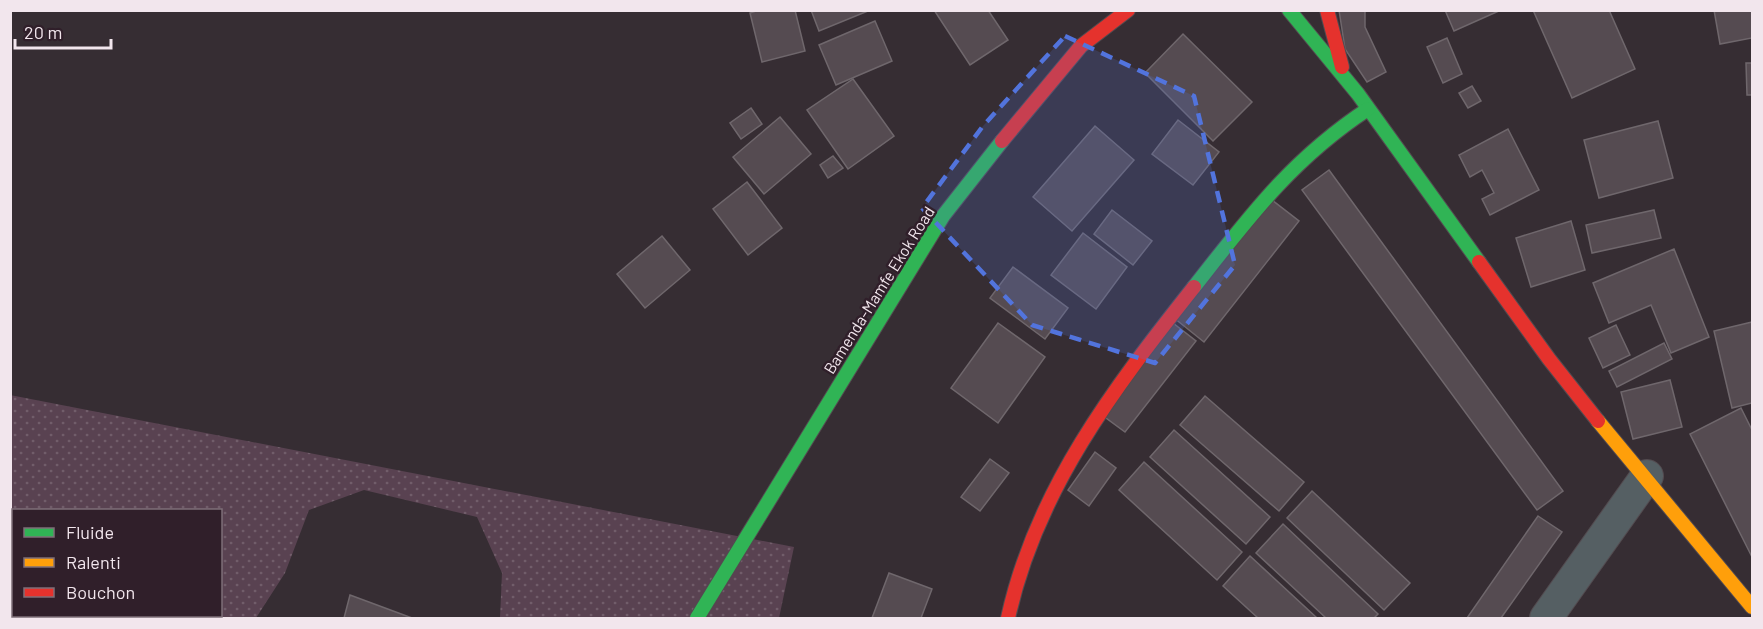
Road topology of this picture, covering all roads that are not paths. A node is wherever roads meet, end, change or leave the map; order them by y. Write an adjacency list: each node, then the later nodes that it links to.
1 (1128, 10): 8 (main road, Bamenda-Mamfe Ekok Road)
2 (1289, 10): 4 (main road)
3 (1328, 10): 4 (main road)
4 (1346, 80): 5 (main road)
5 (1368, 109): 6 (main road); 9 (main road)
6 (1647, 476): 7 (main road); 10 (street)
7 (1752, 607)
8 (697, 618)
9 (1008, 618)
10 (1546, 618)

